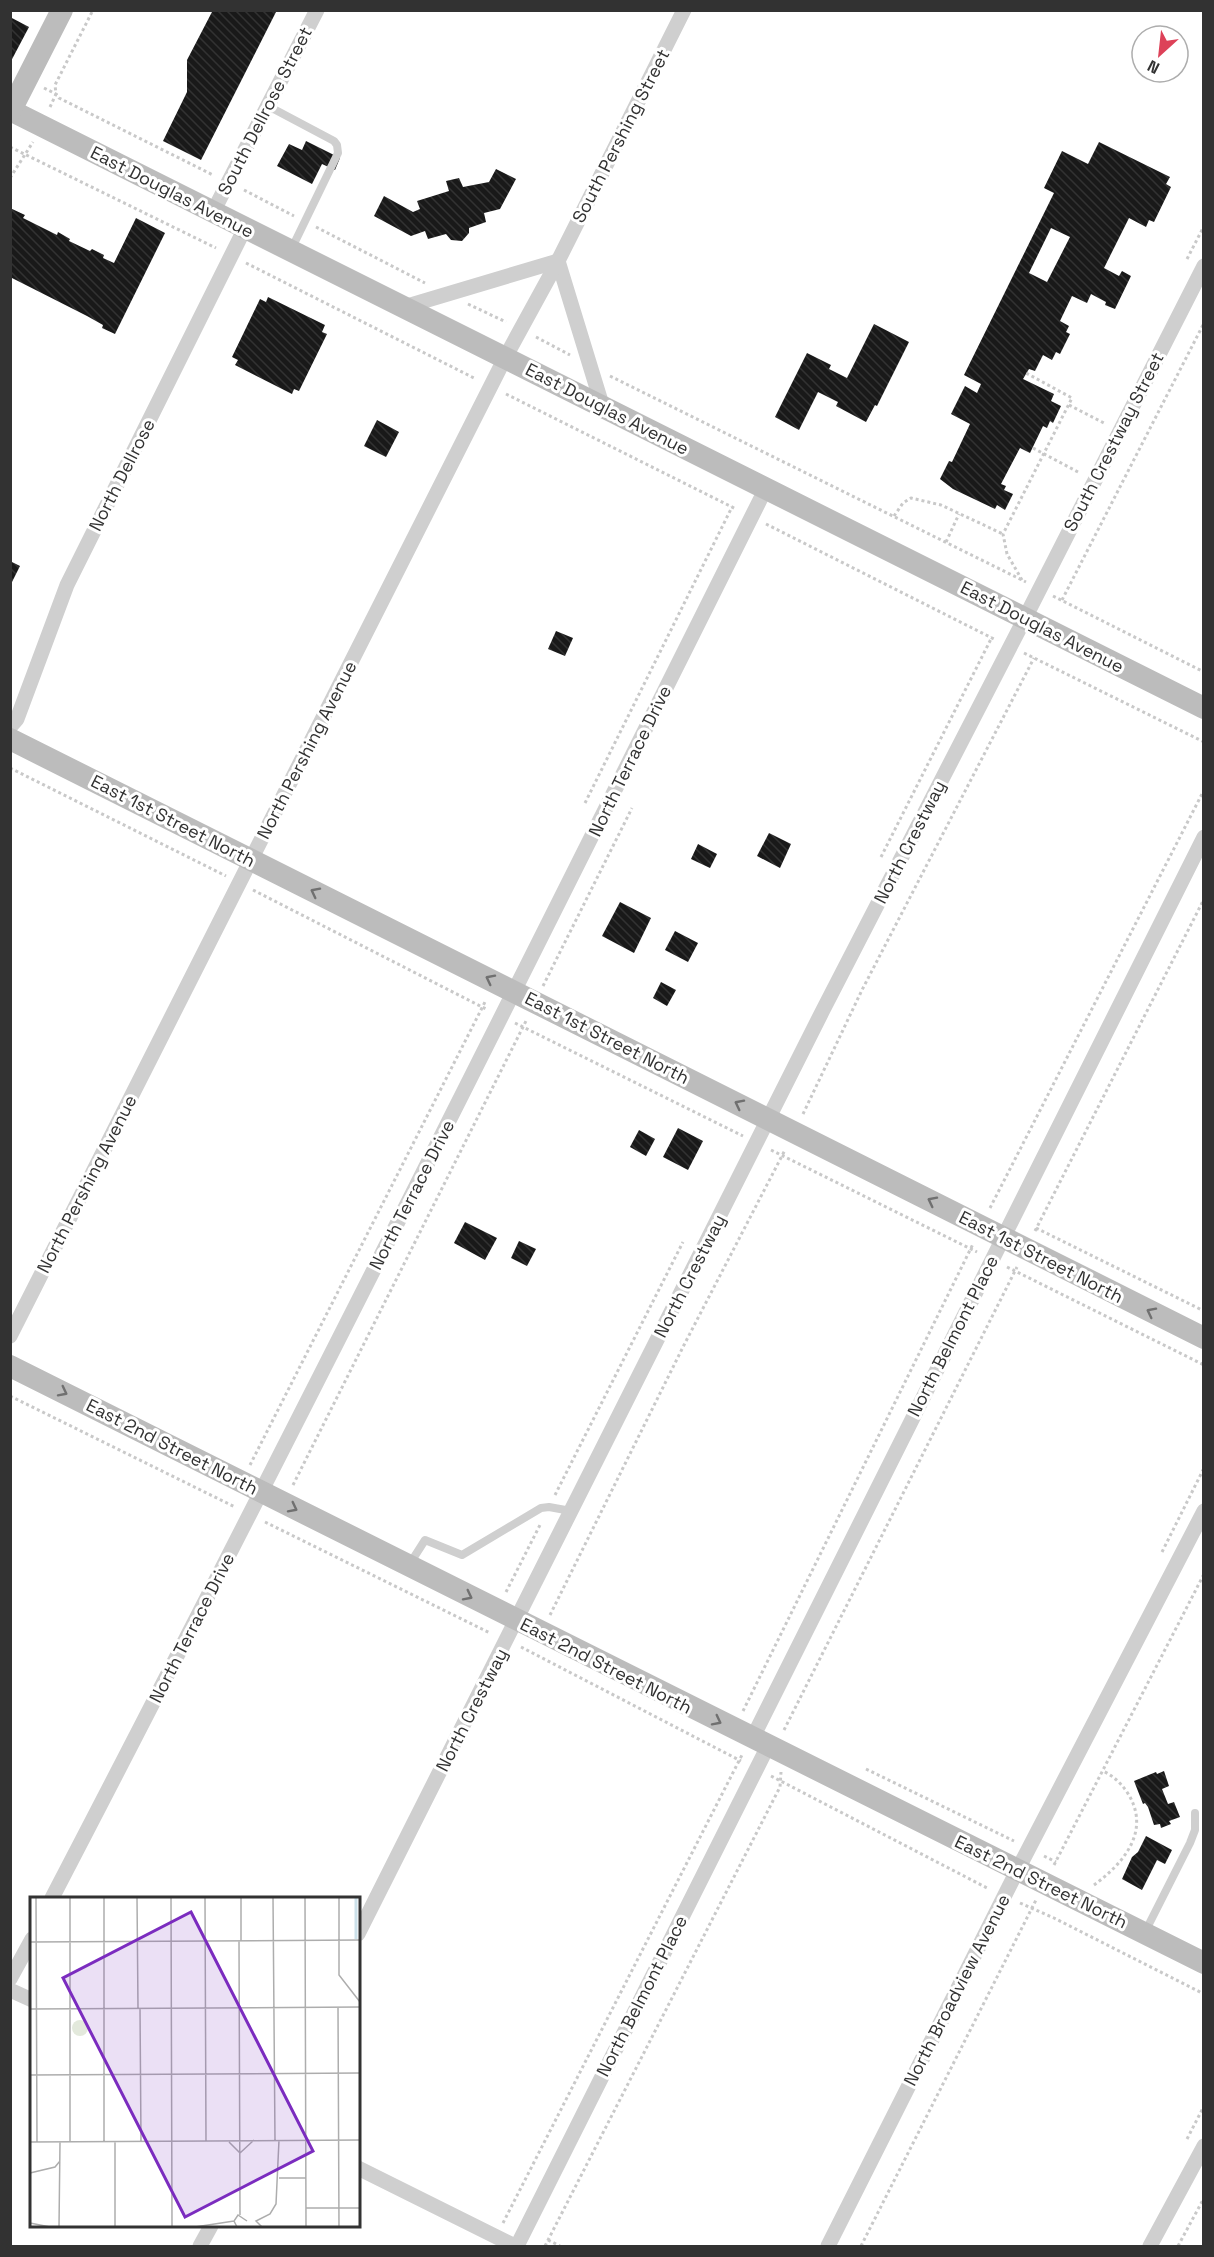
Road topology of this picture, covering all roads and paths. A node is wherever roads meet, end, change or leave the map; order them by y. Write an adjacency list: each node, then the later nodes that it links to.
1 (62, 10): 6 (street)
2 (93, 10): 10 (path)
3 (317, 10): 5 (street, South Dellrose Street)
4 (684, 10): 16 (street, South Pershing Street)
5 (268, 106): 10 (street, South Dellrose Street); 12 (lane)
6 (11, 111): 11 (street, East Douglas Avenue)
7 (10, 147): 8 (path)
8 (26, 155): 9 (path); 15 (path)
9 (10, 178)
10 (229, 183): 11 (street, South Dellrose Street); 12 (path)
11 (213, 212): 13 (street, East Douglas Avenue)
12 (305, 221): 14 (lane); 18 (path)
13 (245, 228): 14 (street, East Douglas Avenue); 15 (street, North Dellrose)
14 (290, 251): 19 (street, East Douglas Avenue)
15 (232, 255): 25 (path); 47 (street, North Dellrose)
16 (558, 261): 18 (street); 21 (street, South Pershing Street); 23 (street)
17 (1203, 266): 40 (street, South Crestway Street)
18 (447, 294): 19 (street); 21 (path)
19 (404, 307): 22 (street, East Douglas Avenue)
20 (1203, 322): 41 (path)
21 (521, 330): 22 (street, South Pershing Street); 23 (path)
22 (505, 358): 25 (street, North Pershing Avenue); 27 (street, East Douglas Avenue)
23 (590, 366): 27 (street); 36 (path)
24 (1026, 374): 26 (path)
25 (491, 386): 33 (path); 55 (street, North Pershing Avenue)
26 (1069, 405): 28 (path); 30 (path)
27 (603, 408): 32 (street, East Douglas Avenue)
28 (1104, 423)
29 (1033, 448): 30 (path)
30 (1044, 454): 31 (path); 37 (path)
31 (1078, 472)
32 (766, 488): 35 (street, North Terrace Drive); 42 (street, East Douglas Avenue)
33 (732, 507): 35 (path); 52 (path)
34 (959, 514): 36 (path); 37 (path); 38 (path)
35 (752, 516): 43 (path); 58 (street, North Terrace Drive)
36 (894, 516): 38 (path)
37 (1003, 534): 39 (path)
38 (946, 542): 39 (path)
39 (1023, 581): 40 (path)
40 (1040, 590): 41 (path); 42 (street, South Crestway Street)
41 (1062, 600): 45 (path)
42 (1025, 618): 43 (street, North Crestway); 46 (street, East Douglas Avenue)
43 (1010, 647): 44 (path); 64 (street, North Crestway)
44 (1034, 658): 49 (path); 65 (path)
45 (1203, 672)
46 (1203, 708)
47 (10, 727)
48 (10, 739): 55 (street, East 1st Street North)
49 (1203, 742)
50 (10, 768): 56 (path)
51 (1203, 790): 68 (path)
52 (585, 803)
53 (632, 808): 60 (path)
54 (1203, 837): 70 (street, North Belmont Place)
55 (251, 860): 56 (street, North Pershing Avenue); 58 (street, East 1st Street North, one-way to 55)
56 (239, 883): 61 (path); 77 (street, North Pershing Avenue)
57 (1203, 898): 69 (path)
58 (515, 992): 60 (street, East 1st Street North); 62 (street, North Terrace Drive)
59 (488, 995): 61 (path)
60 (535, 1002): 63 (path); 64 (street, East 1st Street North, one-way to 60)
61 (483, 1007): 62 (path); 82 (path)
62 (502, 1017): 63 (path); 82 (street, North Terrace Drive)
63 (523, 1027): 66 (path); 84 (path)
64 (769, 1119): 65 (street, East 1st Street North); 66 (street, North Crestway)
65 (794, 1132): 67 (path); 68 (street, East 1st Street North, one-way to 65)
66 (757, 1143): 67 (path); 86 (street, North Crestway)
67 (782, 1155): 72 (path); 95 (path)
68 (981, 1226): 70 (street, East 1st Street North); 72 (path)
69 (1036, 1228): 73 (path); 76 (path)
70 (1003, 1237): 73 (street, East 1st Street North); 74 (street, North Belmont Place)
71 (683, 1242): 85 (path)
72 (970, 1249): 74 (path); 96 (path)
73 (1026, 1249): 75 (path); 78 (street, East 1st Street North, one-way to 73)
74 (992, 1260): 75 (path); 96 (street, North Belmont Place)
75 (1014, 1271): 79 (path); 96 (path)
76 (1203, 1311)
77 (10, 1335)
78 (1203, 1338)
79 (1203, 1365)
80 (10, 1366): 82 (street, East 2nd Street North, one-way to 82)
81 (10, 1396): 83 (path)
82 (251, 1487): 83 (path); 84 (street, East 2nd Street North); 88 (street, North Terrace Drive)
83 (230, 1504): 88 (path)
84 (284, 1504): 89 (path); 90 (street, East 2nd Street North, one-way to 90)
85 (549, 1507): 86 (lane); 90 (lane); 92 (path)
86 (573, 1511): 93 (street, North Crestway)
87 (1203, 1511): 102 (street, North Broadview Avenue)
88 (250, 1514): 89 (path); 106 (street, North Terrace Drive)
89 (273, 1526): 94 (path)
90 (408, 1566): 92 (street, East 2nd Street North, one-way to 92)
91 (1203, 1574): 99 (path)
92 (497, 1610): 93 (street, East 2nd Street North)
93 (518, 1621): 94 (street, North Crestway); 95 (street, East 2nd Street North)
94 (507, 1641): 95 (path); 108 (street, North Crestway)
95 (537, 1643): 96 (street, East 2nd Street North, one-way to 96); 97 (path)
96 (762, 1743): 97 (path); 98 (street, North Belmont Place); 100 (path); 102 (street, East 2nd Street North)
97 (740, 1760): 98 (path); 120 (path)
98 (757, 1769): 100 (path); 123 (street, North Belmont Place)
99 (1103, 1771): 103 (path); 104 (path)
100 (780, 1781): 105 (path); 121 (path)
101 (1195, 1813): 109 (lane)
102 (1017, 1871): 103 (street, East 2nd Street North); 105 (street, North Broadview Avenue)
103 (1044, 1884): 107 (path); 109 (street, East 2nd Street North)
104 (1087, 1890)
105 (1005, 1896): 107 (path); 126 (street, North Broadview Avenue)
106 (53, 1897)
107 (1032, 1908): 114 (path); 127 (path)
108 (360, 1930)
109 (1144, 1934): 111 (street, East 2nd Street North)
110 (30, 1943): 112 (street)
111 (1203, 1963)
112 (10, 1979)
113 (10, 1989): 115 (street)
114 (1203, 1994)
115 (30, 1999)
116 (1203, 2146): 128 (street)
117 (360, 2169): 120 (street)
118 (1203, 2198): 129 (path)
119 (210, 2227): 122 (street)
120 (495, 2237): 123 (street)
121 (548, 2240): 124 (path); 125 (path)
122 (200, 2247)
123 (516, 2247)
124 (545, 2247)
125 (561, 2247)
126 (828, 2247)
127 (861, 2247)
128 (1150, 2247)
129 (1178, 2247)

